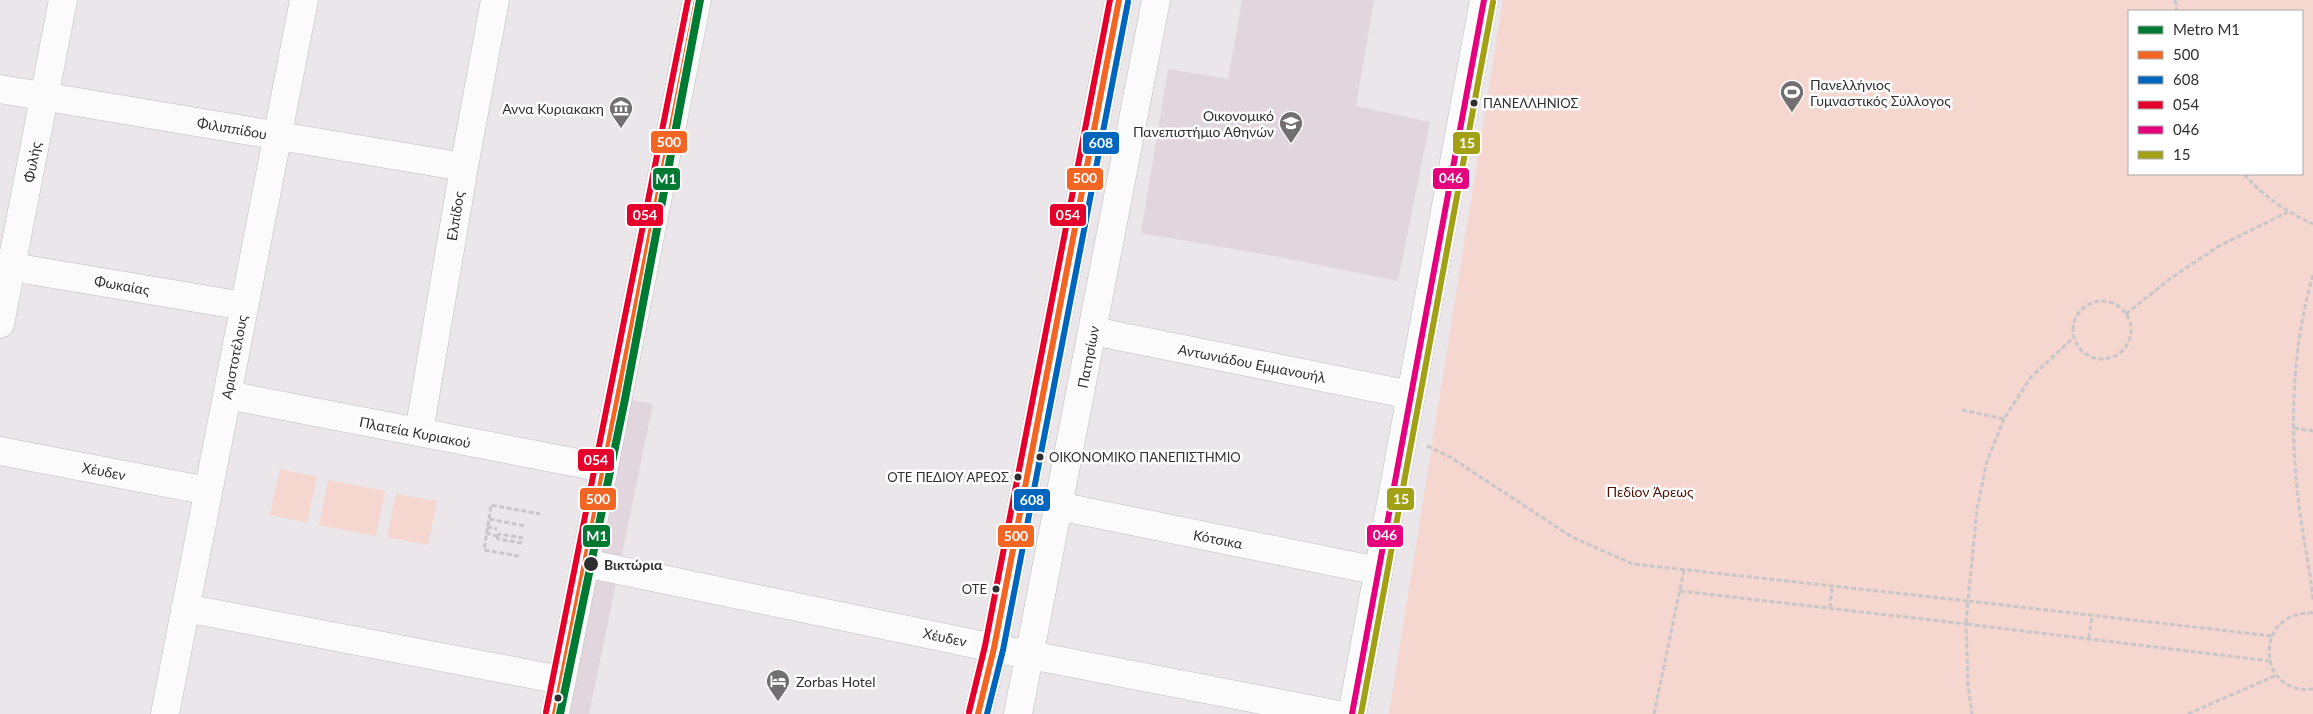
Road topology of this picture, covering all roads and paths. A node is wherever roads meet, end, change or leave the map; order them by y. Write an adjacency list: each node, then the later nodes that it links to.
1 (63, 0): 9 (street, Φυλής)
2 (304, 0): 10 (street, Αριστοτέλους)
3 (495, 0): 11 (street, Ελπίδος)
4 (697, 0): 31 (street)
5 (1119, 0): 58 (street)
6 (1156, 0): 20 (street, Πατησίων)
7 (1477, 1): 23 (street)
8 (0, 89): 9 (street, Φιλιππίδου)
9 (45, 96): 10 (street, Φιλιππίδου); 15 (street, Φυλής)
10 (277, 136): 11 (street, Φιλιππίδου); 17 (street, Αριστοτέλους)
11 (464, 166): 28 (street, Ελπίδος)
12 (2245, 175): 13 (path)
13 (2288, 212): 14 (path); 18 (path)
14 (2313, 224)
15 (6, 265): 17 (street, Φωκαίας); 19 (street, Φυλής)
16 (2313, 275): 26 (path)
17 (244, 306): 22 (street, Αριστοτέλους)
18 (2126, 314): 21 (path); 21 (path)
19 (0, 324)
20 (1093, 331): 23 (street, Αντωνιάδου Εμμανουήλ); 33 (street, Πατησίων)
21 (2073, 338): 25 (path)
22 (227, 395): 28 (street, Πλατεία Κυριακού); 32 (street, Αριστοτέλους)
23 (1411, 395): 29 (street)
24 (1962, 410): 25 (path)
25 (2004, 419): 50 (path)
26 (2294, 428): 27 (path); 49 (path)
27 (2313, 431)
28 (419, 432): 31 (street, Πλατεία Κυριακού)
29 (1403, 435): 45 (path); 46 (street)
30 (0, 451): 32 (street, Χέυδεν)
31 (604, 468): 44 (street)
32 (208, 491): 51 (street, Αριστοτέλους)
33 (1058, 506): 46 (street, Κότσικα); 59 (street, Πατησίων)
34 (540, 514): 35 (path)
35 (489, 519): 36 (path); 37 (path)
36 (525, 526)
37 (487, 527): 38 (path); 39 (path)
38 (498, 529)
39 (486, 534): 40 (path); 43 (path)
40 (498, 536): 41 (path); 42 (path)
41 (523, 538)
42 (522, 543)
43 (519, 556)
44 (585, 563): 58 (street, Χέυδεν); 62 (street)
45 (1684, 570): 47 (path); 48 (path)
46 (1378, 571): 69 (street)
47 (1832, 586): 50 (path); 52 (path)
48 (1680, 591): 52 (path); 70 (path)
49 (2313, 600)
50 (1968, 601): 54 (path); 55 (path)
51 (185, 608): 62 (street); 64 (street, Αριστοτέλους)
52 (1830, 608): 55 (path)
53 (2313, 614): 56 (path)
54 (2092, 615): 56 (path); 57 (path)
55 (1966, 624): 57 (path); 71 (path)
56 (2272, 636): 60 (path)
57 (2090, 638): 60 (path)
58 (994, 648): 59 (street, Χέυδεν); 66 (street)
59 (1030, 654): 67 (street, Πατησίων); 68 (street, Χέυδεν)
60 (2270, 661): 61 (path)
61 (2277, 675): 63 (path); 72 (path)
62 (561, 680): 65 (street)
63 (2313, 689)
64 (164, 714)
65 (555, 714)
66 (978, 714)
67 (1018, 714)
68 (1334, 714)
69 (1352, 714)
70 (1654, 714)
71 (1972, 714)
72 (2188, 714)

